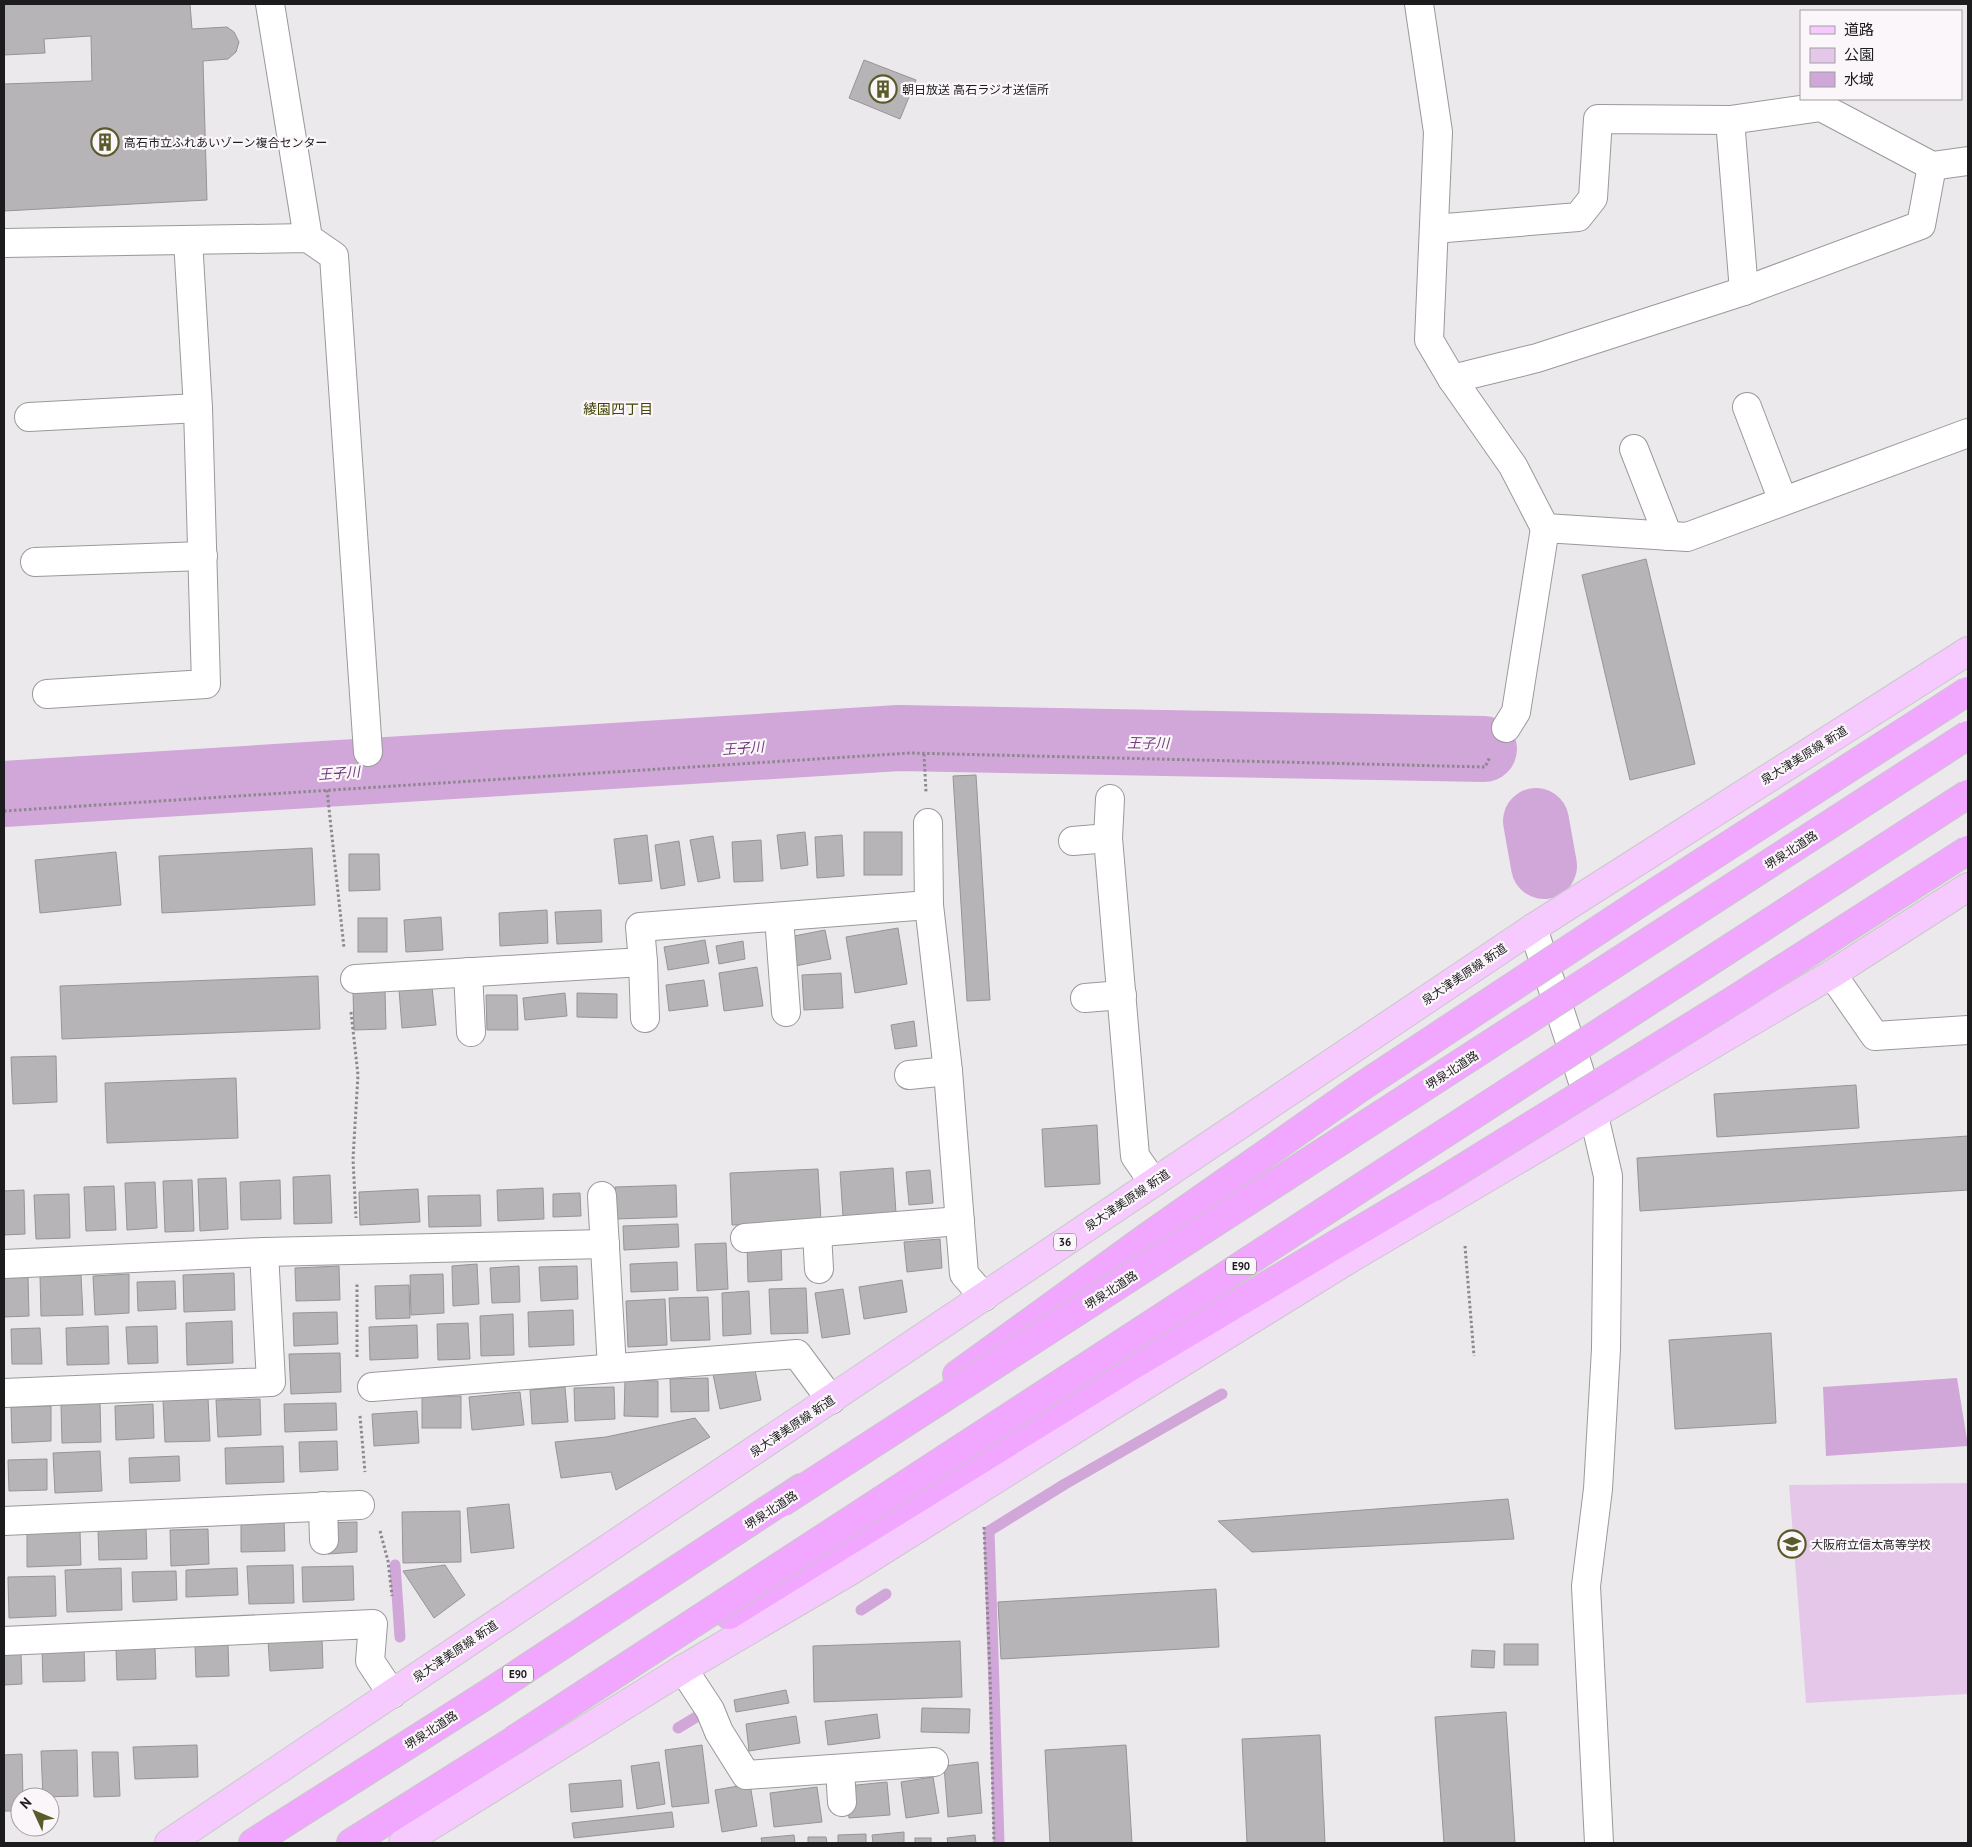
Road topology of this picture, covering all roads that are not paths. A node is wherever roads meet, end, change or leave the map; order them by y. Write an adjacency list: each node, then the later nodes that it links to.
1 (270, 4): 7 (street)
2 (1419, 4): 6 (street)
3 (1730, 120): 5 (street); 6 (street); 10 (street)
4 (1968, 161): 5 (street)
5 (1932, 166): 10 (street)
6 (1434, 229): 11 (street)
7 (308, 238): 8 (street); 27 (street)
8 (188, 240): 9 (street); 13 (street)
9 (4, 242)
10 (1744, 291): 11 (street)
11 (1452, 379): 18 (street)
12 (1747, 407): 17 (street)
13 (198, 408): 14 (street); 20 (street)
14 (29, 417)
15 (1968, 433): 17 (street)
16 (1634, 449): 19 (street)
17 (1783, 501): 19 (street)
18 (1546, 528): 19 (street); 25 (street)
19 (1668, 536)
20 (203, 556): 21 (street); 24 (street)
21 (35, 562)
22 (1968, 651): 37 (main road, 泉大津美原線 新道 / 36)
23 (1968, 691): 65 (highway, bridge)
24 (47, 694)
25 (1506, 728)
26 (1968, 735): 65 (highway, 堺泉北道路 / E90, bridge)
27 (368, 752)
28 (1968, 794): 73 (highway, E90, bridge)
29 (1110, 798): 31 (street)
30 (928, 823): 35 (street)
31 (1108, 838): 32 (street); 42 (street)
32 (1073, 841)
33 (1968, 850): 73 (highway, bridge)
34 (1968, 887): 40 (main road)
35 (929, 905): 36 (street); 48 (street)
36 (779, 918): 38 (street); 44 (street)
37 (1533, 928): 50 (street); 51 (main road, 泉大津美原線 新道 / 36)
38 (643, 962): 39 (street); 45 (street)
39 (468, 972): 41 (street); 47 (street)
40 (1832, 974): 46 (street); 50 (main road)
41 (355, 979)
42 (1122, 995): 43 (street); 51 (street)
43 (1085, 998)
44 (786, 1012)
45 (645, 1018)
46 (1968, 1030)
47 (471, 1032)
48 (948, 1071): 49 (street); 53 (street)
49 (909, 1075)
50 (1594, 1116): 71 (main road); 81 (street)
51 (1154, 1182): 60 (main road, 泉大津美原線 新道 / 36)
52 (602, 1196): 56 (street)
53 (960, 1221): 54 (street); 60 (street)
54 (817, 1232): 55 (street); 59 (street)
55 (745, 1238)
56 (605, 1244): 57 (street); 61 (street)
57 (264, 1252): 58 (street); 63 (street)
58 (4, 1264)
59 (819, 1269)
60 (984, 1297): 64 (main road, 泉大津美原線 新道 / 36)
61 (612, 1368): 62 (street); 64 (street)
62 (372, 1387)
63 (4, 1393)
64 (830, 1400): 72 (main road, 泉大津美原線 新道 / 36)
65 (781, 1503): 79 (highway, 堺泉北道路 / E90)
66 (360, 1505): 67 (street)
67 (323, 1506): 68 (street); 69 (street)
68 (4, 1521)
69 (324, 1540)
70 (4, 1640): 72 (street)
71 (682, 1669): 75 (street); 77 (main road)
72 (392, 1694): 78 (main road, 泉大津美原線 新道 / 36)
73 (514, 1740): 80 (highway, E90)
74 (934, 1762): 75 (street)
75 (840, 1769): 76 (street)
76 (842, 1802)
77 (410, 1841)
78 (169, 1843)
79 (253, 1843)
80 (351, 1843)
81 (1599, 1843)

